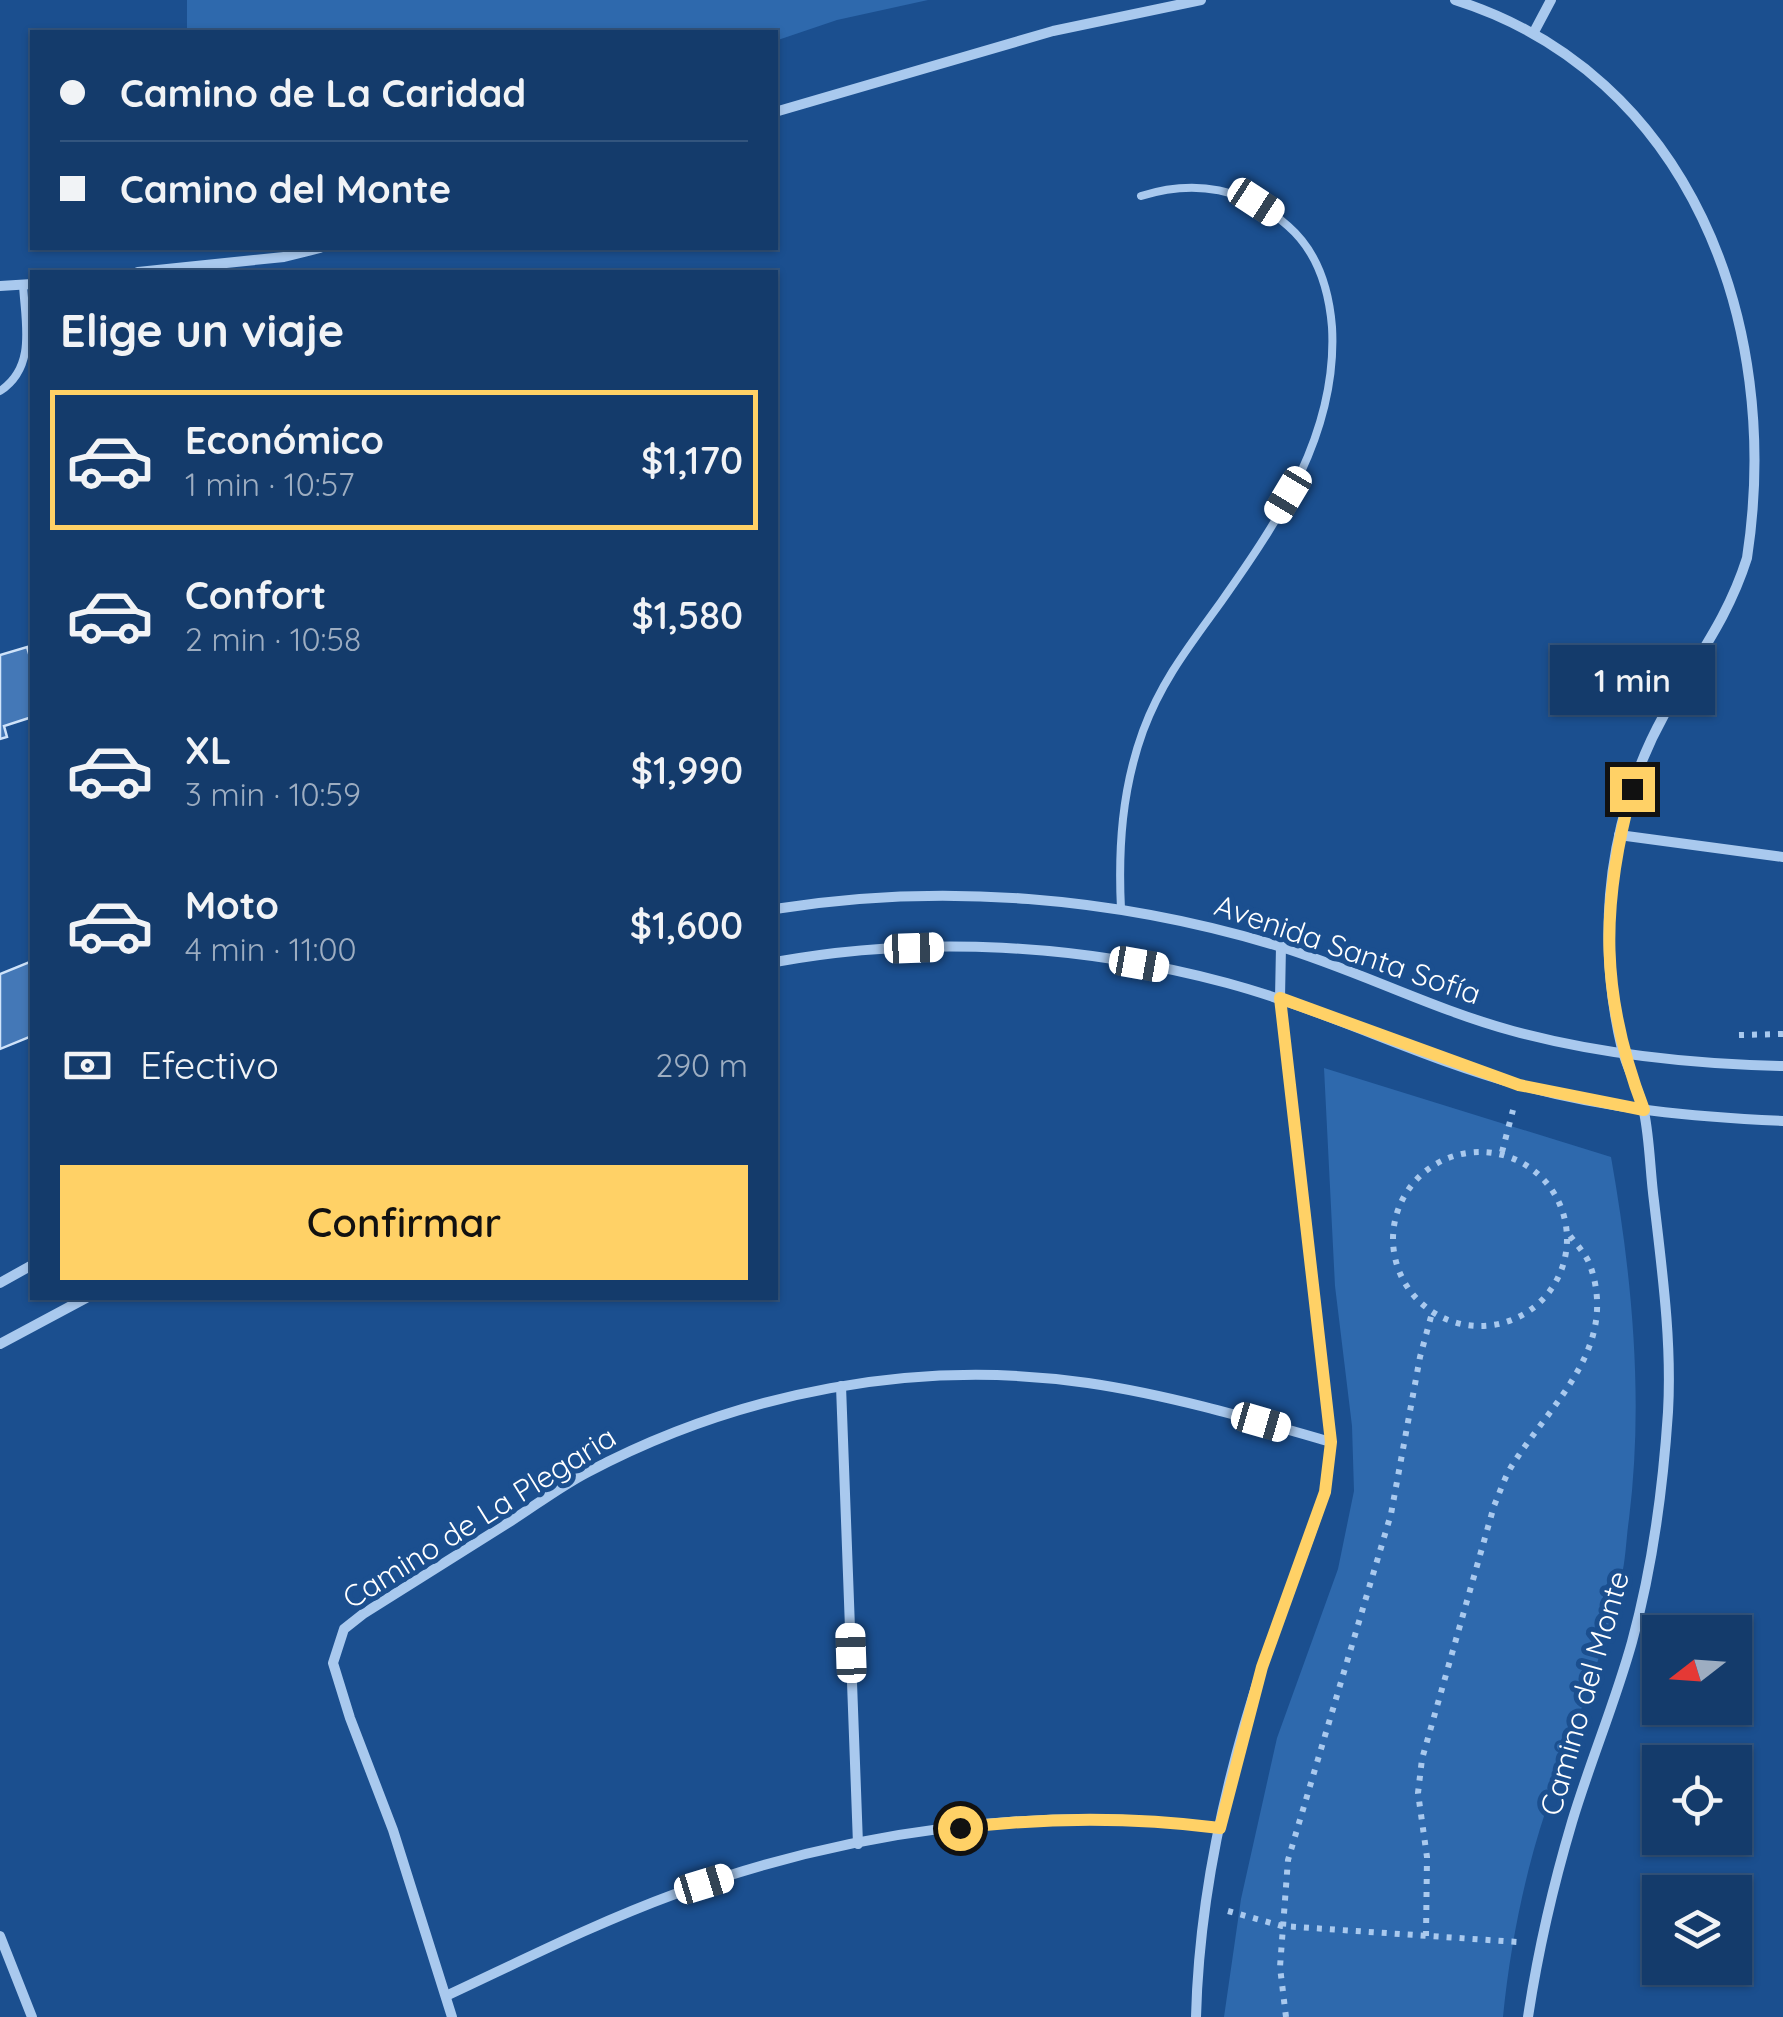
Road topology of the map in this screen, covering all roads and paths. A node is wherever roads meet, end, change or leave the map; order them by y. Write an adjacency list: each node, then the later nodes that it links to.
1 (1201, 0): 5 (street)
2 (1455, 0): 4 (street)
3 (1551, 0): 4 (street)
4 (1534, 32): 6 (street)
5 (778, 111)
6 (1686, 164)
7 (1141, 196): 17 (lane)
8 (312, 250): 9 (street)
9 (157, 270)
10 (28, 284): 11 (street); 12 (lane)
11 (0, 286)
12 (0, 391)
13 (1767, 458): 14 (street, Camino del Monte)
14 (1619, 835): 15 (street); 21 (street, Camino del Monte)
15 (1783, 856)
16 (778, 909): 17 (street, Avenida Santa Sofía)
17 (1121, 910): 18 (street, Avenida Santa Sofía)
18 (1281, 946): 20 (street); 21 (street, Avenida Santa Sofía)
19 (778, 962): 20 (street)
20 (1280, 998): 23 (street); 34 (street)
21 (1624, 1055): 22 (street, Avenida Santa Sofía); 24 (street, Camino del Monte)
22 (1783, 1066)
23 (1519, 1085): 24 (street); 26 (path)
24 (1644, 1110): 25 (street); 41 (street, Camino del Monte)
25 (1783, 1121)
26 (1502, 1152): 27 (path); 31 (path)
27 (1568, 1234): 31 (path); 40 (path)
28 (30, 1266): 29 (street)
29 (0, 1282)
30 (82, 1300): 32 (street)
31 (1432, 1314): 38 (path)
32 (0, 1344)
33 (841, 1386): 34 (street, Camino de La Plegaria); 36 (street); 42 (street, Camino de La Plegaria)
34 (1331, 1442): 35 (street)
35 (1220, 1828): 36 (street); 37 (street)
36 (858, 1844): 42 (street)
37 (1206, 1905): 38 (path); 45 (street)
38 (1282, 1926): 40 (path); 46 (path)
39 (0, 1936): 43 (street)
40 (1426, 1936): 41 (path)
41 (1539, 1943): 47 (street, Camino del Monte)
42 (446, 1996): 44 (street, Camino de La Plegaria)
43 (32, 2017)
44 (452, 2017)
45 (1196, 2017)
46 (1286, 2017)
47 (1528, 2017)

